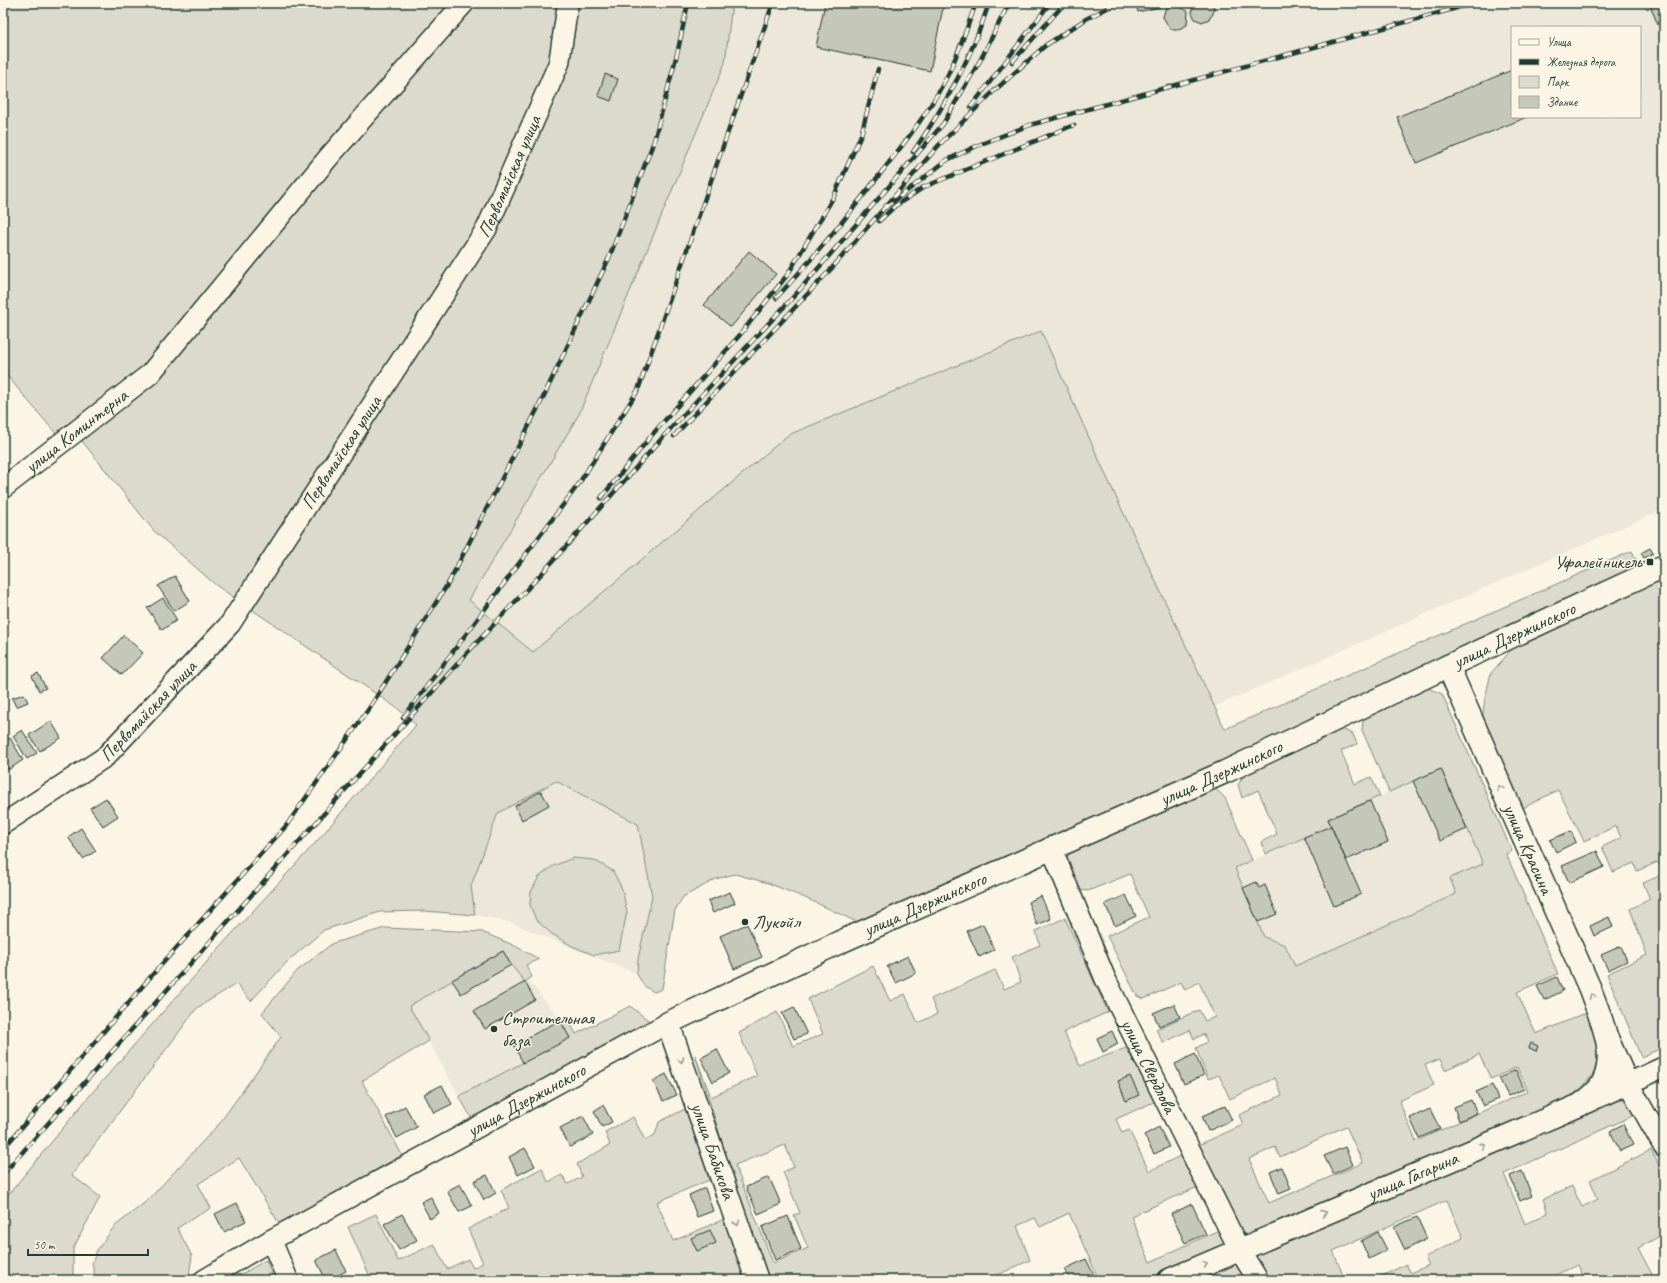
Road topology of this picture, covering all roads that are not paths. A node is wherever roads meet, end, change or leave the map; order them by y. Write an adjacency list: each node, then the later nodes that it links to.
1 (464, 3): 3 (street, улица Коминтерна)
2 (568, 3): 6 (street, Первомайская улица)
3 (3, 488)
4 (1664, 566): 5 (main road, улица Дзержинского)
5 (1448, 666): 7 (main road, улица Дзержинского); 9 (main road, улица Красина, one-way to 5)
6 (3, 824)
7 (1051, 847): 8 (main road, улица Дзержинского); 15 (street, улица Свердлова)
8 (668, 1023): 14 (street, улица Дзержинского); 18 (main road, улица Бабикова, one-way to 18)
9 (1606, 1033): 11 (street); 12 (main road, улица Гагарина)
10 (1664, 1066): 11 (street)
11 (1628, 1083): 12 (street); 13 (street)
12 (1580, 1105): 15 (main road, улица Гагарина, one-way to 12)
13 (1664, 1147)
14 (271, 1240): 16 (street, улица Дзержинского); 17 (street)
15 (1239, 1249): 19 (main road, улица Гагарина, one-way to 15); 20 (street, улица Свердлова)
16 (204, 1280)
17 (288, 1280)
18 (757, 1280)
19 (1169, 1280)
20 (1258, 1280)

